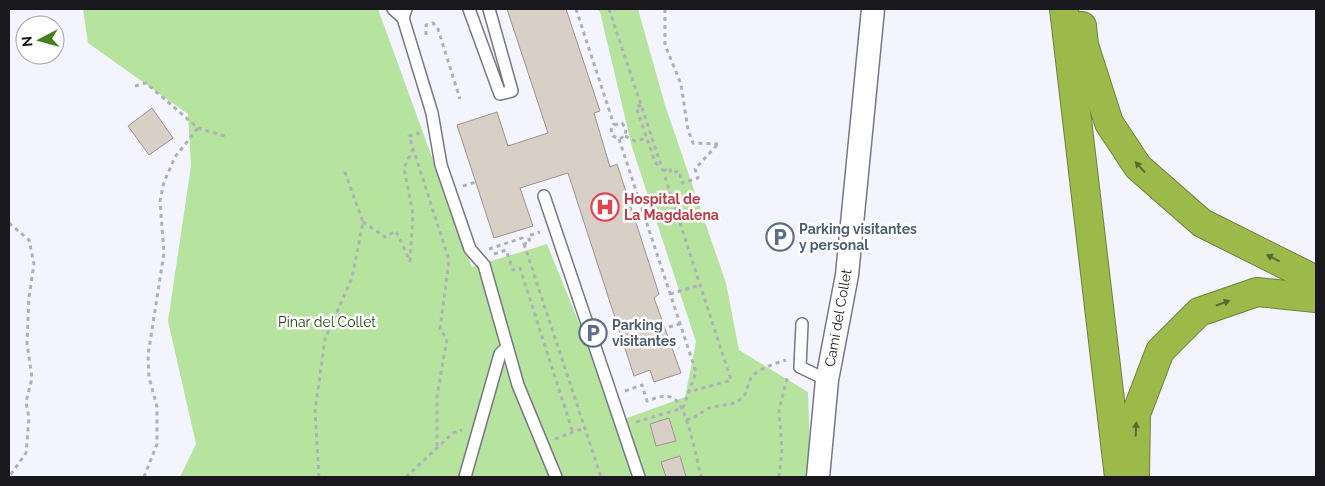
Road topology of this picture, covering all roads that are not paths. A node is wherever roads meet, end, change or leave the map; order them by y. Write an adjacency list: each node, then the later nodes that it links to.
1 (393, 9): 7 (lane)
2 (469, 9): 3 (lane)
3 (489, 9)
4 (873, 9): 13 (street, Camí del Collet)
5 (1064, 9): 18 (highway)
6 (1080, 9): 9 (highway, one-way to 6)
7 (405, 13): 12 (lane)
8 (544, 196): 16 (lane)
9 (1316, 280)
10 (1316, 298): 19 (highway, one-way to 10)
11 (802, 324): 13 (lane)
12 (507, 347): 14 (lane); 15 (lane)
13 (827, 380): 17 (street, Camí del Collet)
14 (464, 477)
15 (556, 477)
16 (639, 477)
17 (818, 477)
18 (1119, 477)
19 (1135, 477)

